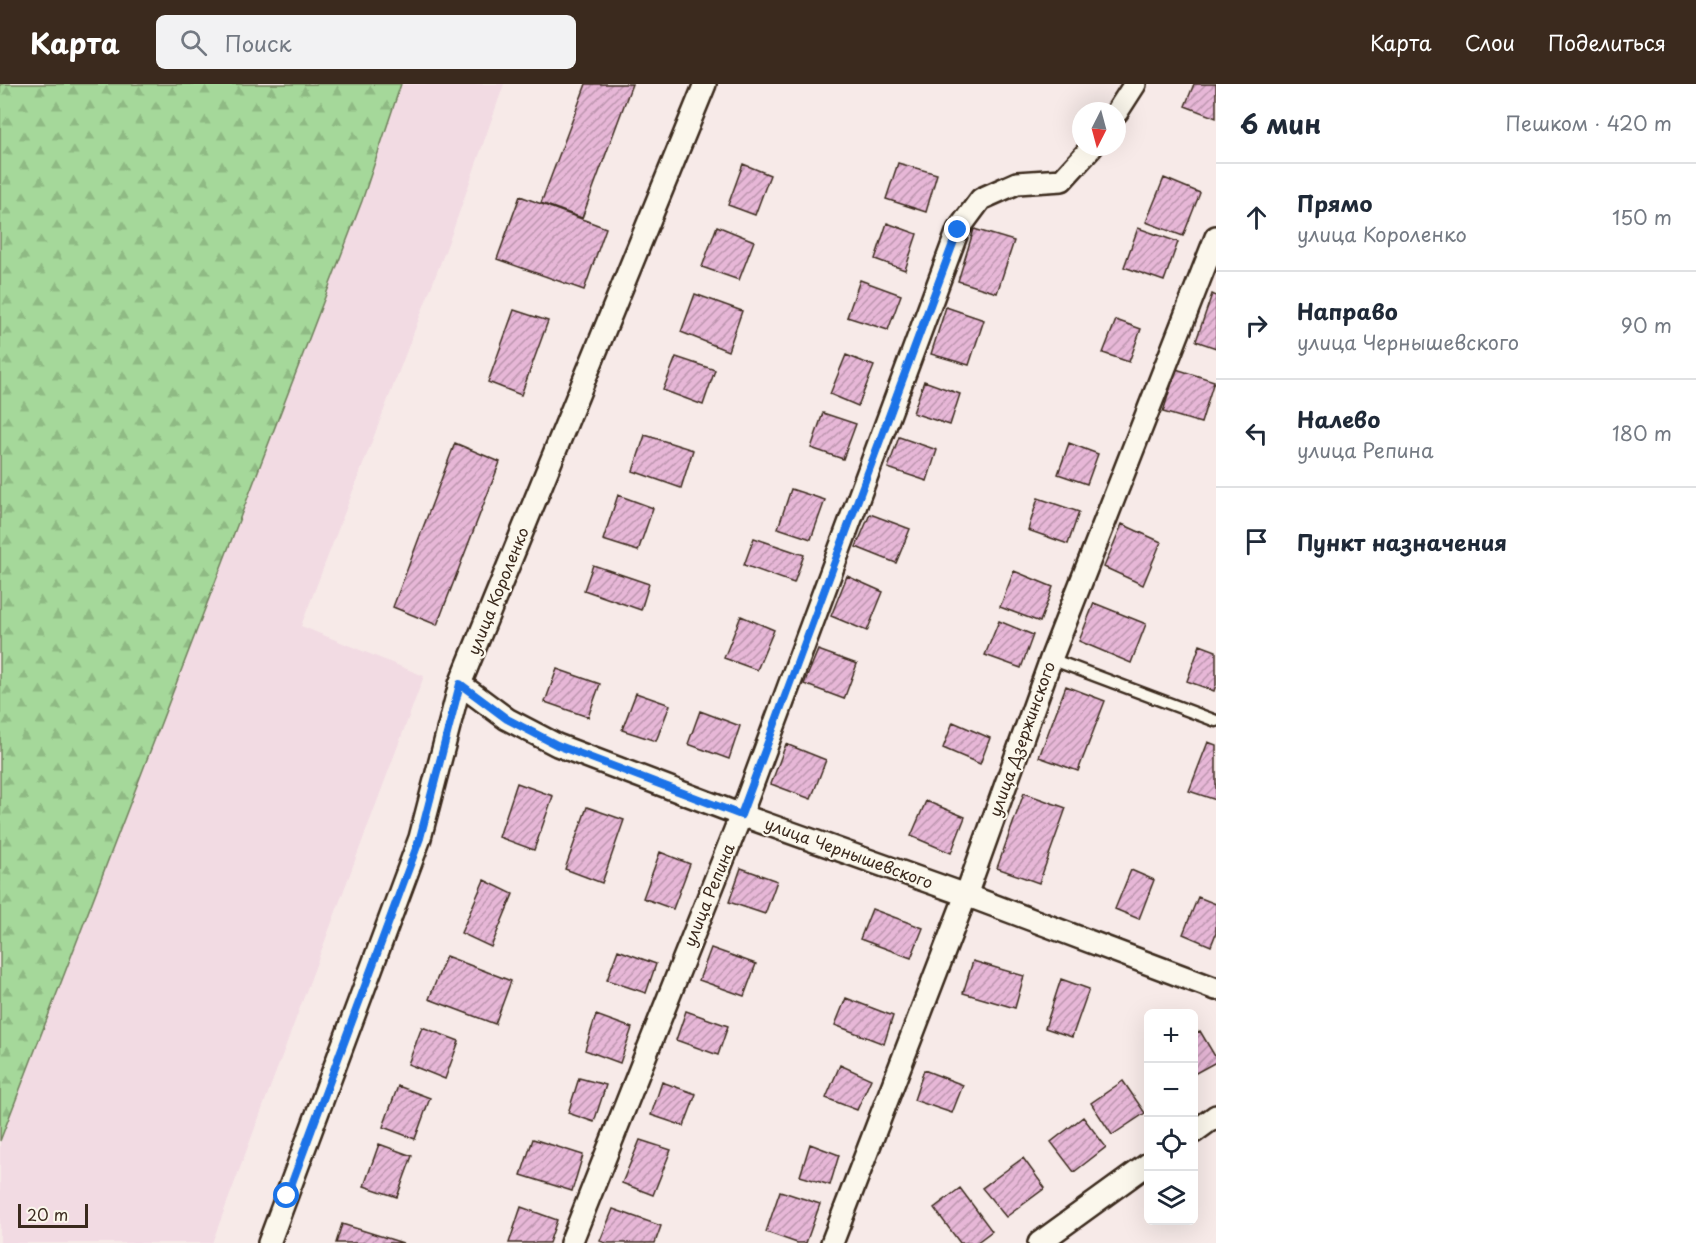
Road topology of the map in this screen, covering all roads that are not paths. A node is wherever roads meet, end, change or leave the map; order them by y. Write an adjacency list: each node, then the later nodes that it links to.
1 (705, 84): 7 (street, улица Короленко)
2 (1135, 84): 3 (street)
3 (1123, 102)
4 (1084, 156): 9 (street, улица Репина)
5 (1216, 237): 6 (street, улица Дзержинского)
6 (1051, 659): 8 (lane); 10 (street, улица Дзержинского)
7 (460, 684): 9 (street, улица Чернышевского); 15 (street, улица Короленко)
8 (1216, 721)
9 (741, 815): 10 (street, улица Чернышевского); 16 (street, улица Репина)
10 (966, 895): 11 (street, улица Чернышевского); 17 (street, улица Дзержинского)
11 (1216, 988)
12 (1216, 1116): 13 (street)
13 (1198, 1129)
14 (1144, 1168): 18 (street)
15 (269, 1243)
16 (571, 1243)
17 (832, 1243)
18 (1039, 1243)

